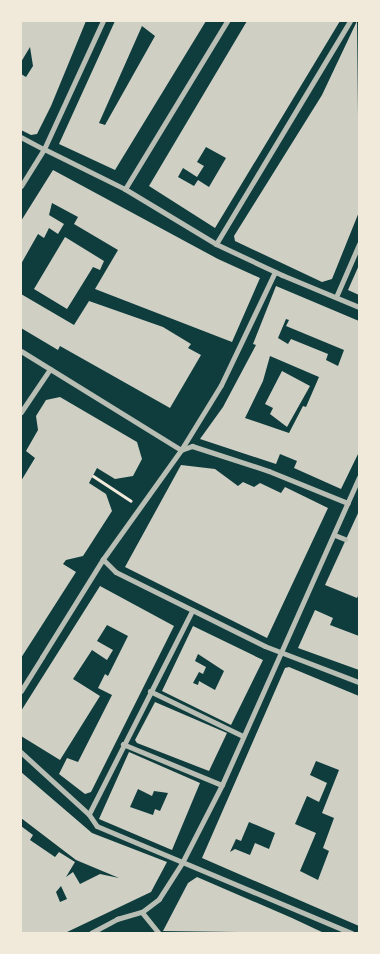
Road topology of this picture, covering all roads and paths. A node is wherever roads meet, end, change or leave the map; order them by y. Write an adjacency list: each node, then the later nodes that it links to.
1 (104, 21): 5 (street)
2 (227, 21): 7 (street)
3 (350, 21): 8 (street)
4 (21, 137): 5 (street)
5 (44, 149): 6 (street); 7 (street)
6 (21, 186)
7 (125, 189): 8 (street)
8 (216, 244): 10 (street)
9 (359, 244): 11 (street)
10 (275, 272): 11 (street); 16 (street)
11 (336, 297): 12 (street)
12 (359, 307)
13 (21, 351): 14 (street)
14 (50, 369): 15 (street); 16 (street)
15 (21, 412)
16 (181, 450): 17 (street); 24 (street)
17 (268, 471): 21 (street)
18 (93, 476): 20 (path)
19 (359, 478): 21 (street)
20 (121, 494)
21 (348, 503): 22 (street)
22 (335, 534): 23 (street); 26 (street)
23 (346, 539)
24 (103, 559): 25 (street); 27 (street)
25 (192, 611): 26 (street); 30 (street)
26 (282, 654): 28 (street); 31 (street)
27 (42, 657): 29 (street)
28 (359, 682)
29 (21, 691)
30 (150, 691): 31 (street); 32 (street)
31 (243, 736): 34 (street)
32 (124, 744): 34 (street); 35 (street)
33 (21, 752): 35 (street)
34 (222, 785): 36 (street)
35 (89, 814): 36 (street)
36 (182, 863): 37 (street); 40 (street)
37 (142, 912): 38 (street); 39 (street)
38 (92, 933)
39 (159, 933)
40 (351, 933)

